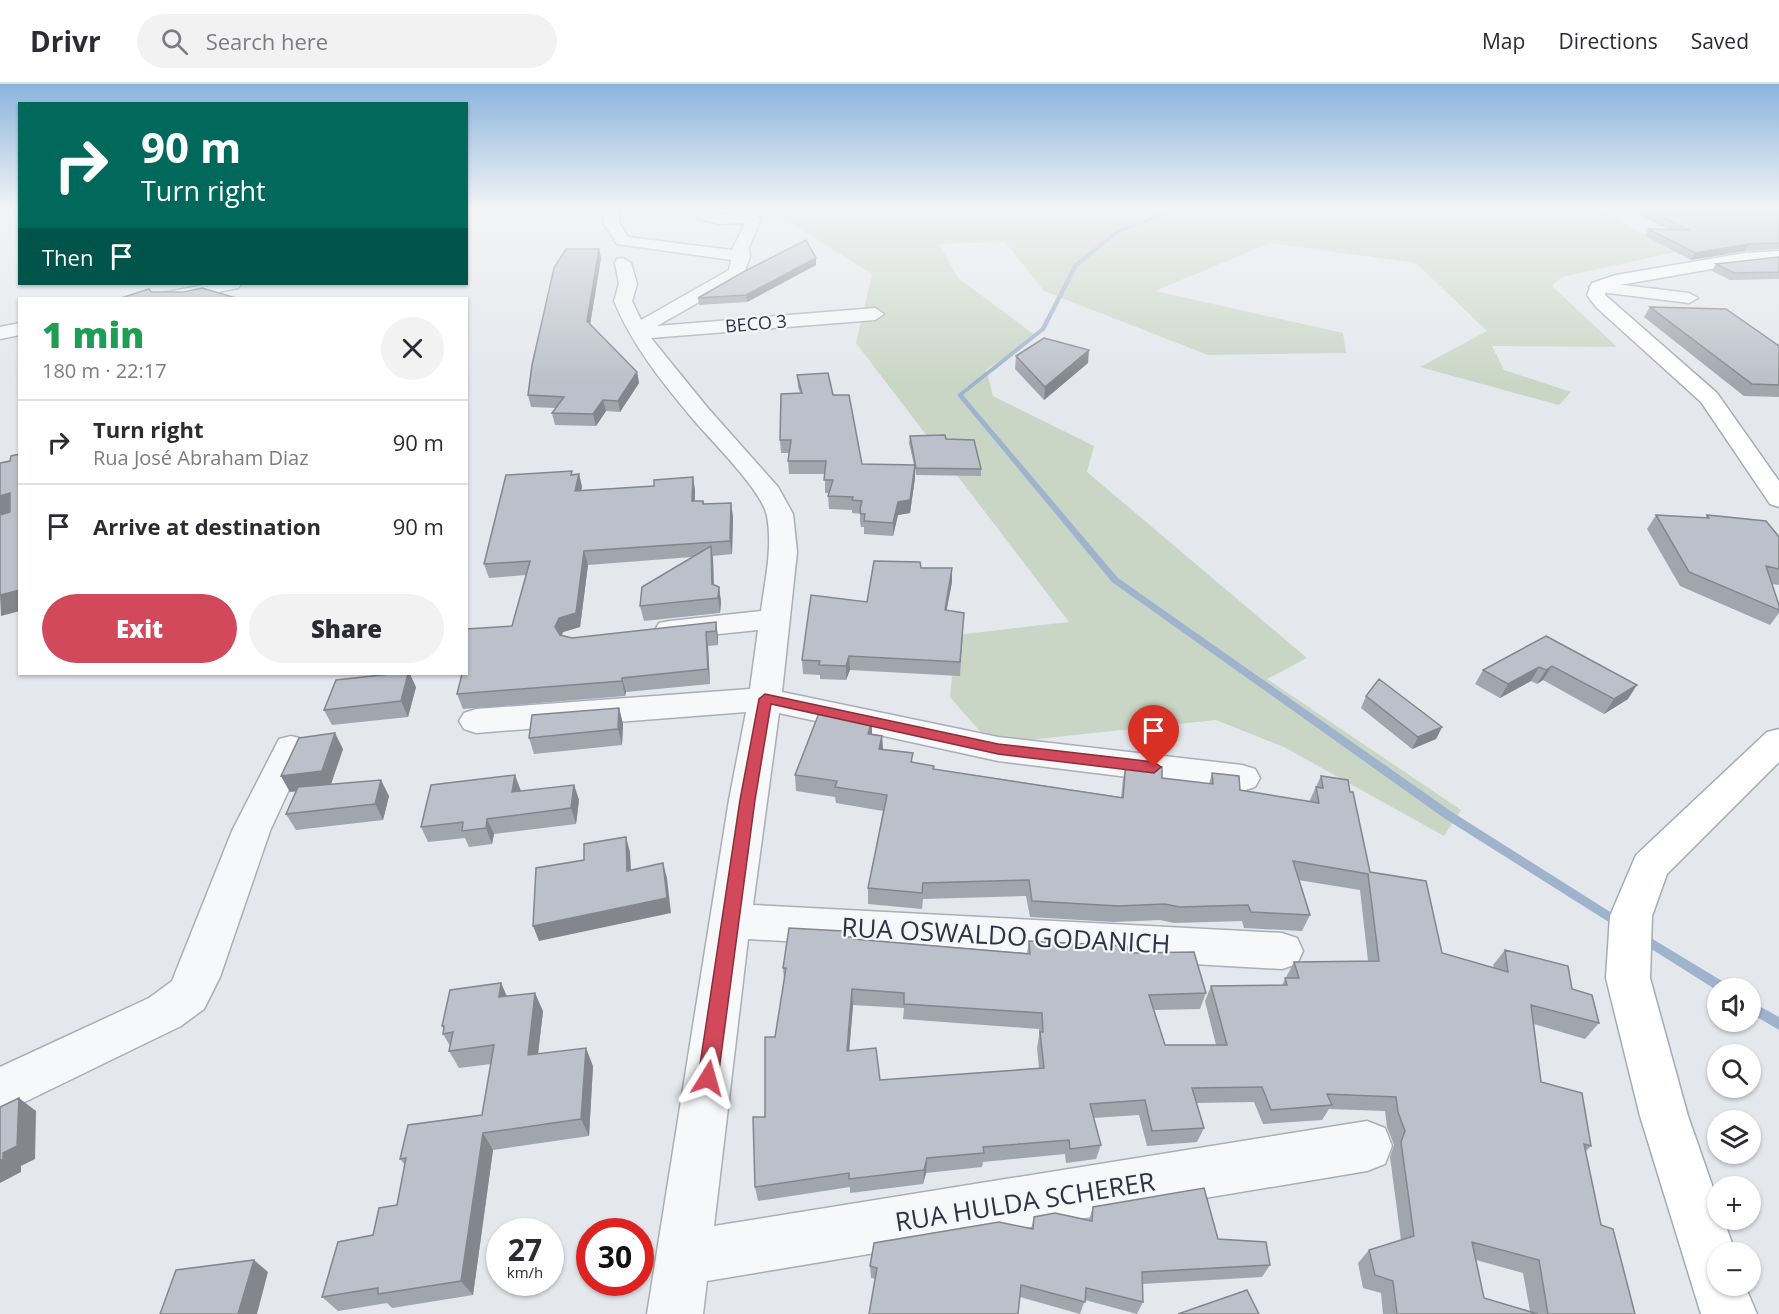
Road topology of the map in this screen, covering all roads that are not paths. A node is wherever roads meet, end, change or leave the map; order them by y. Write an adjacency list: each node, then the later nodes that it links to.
1 (624, 266): 11 (street)
2 (739, 266): 11 (street)
3 (1696, 266): 5 (main road)
4 (227, 285): 6 (street)
5 (1598, 287): 7 (street); 12 (main road)
6 (169, 297)
7 (1689, 298)
8 (875, 314): 11 (street, BECO 3)
9 (18, 329): 10 (street)
10 (0, 333)
11 (637, 333): 13 (street)
12 (1779, 499)
13 (775, 619): 14 (street); 15 (street)
14 (646, 633)
15 (765, 699): 16 (street); 19 (street); 20 (street)
16 (476, 721)
17 (1779, 741): 24 (main road)
18 (291, 748): 22 (street)
19 (1242, 778)
20 (730, 921): 21 (street, RUA OSWALDO GODANICH); 25 (street)
21 (1282, 951)
22 (0, 1091)
23 (1367, 1146): 25 (street, RUA HULDA SCHERER)
24 (1707, 1250)
25 (683, 1258): 27 (street)
26 (1722, 1296): 28 (main road)
27 (675, 1314)
28 (1729, 1314)

